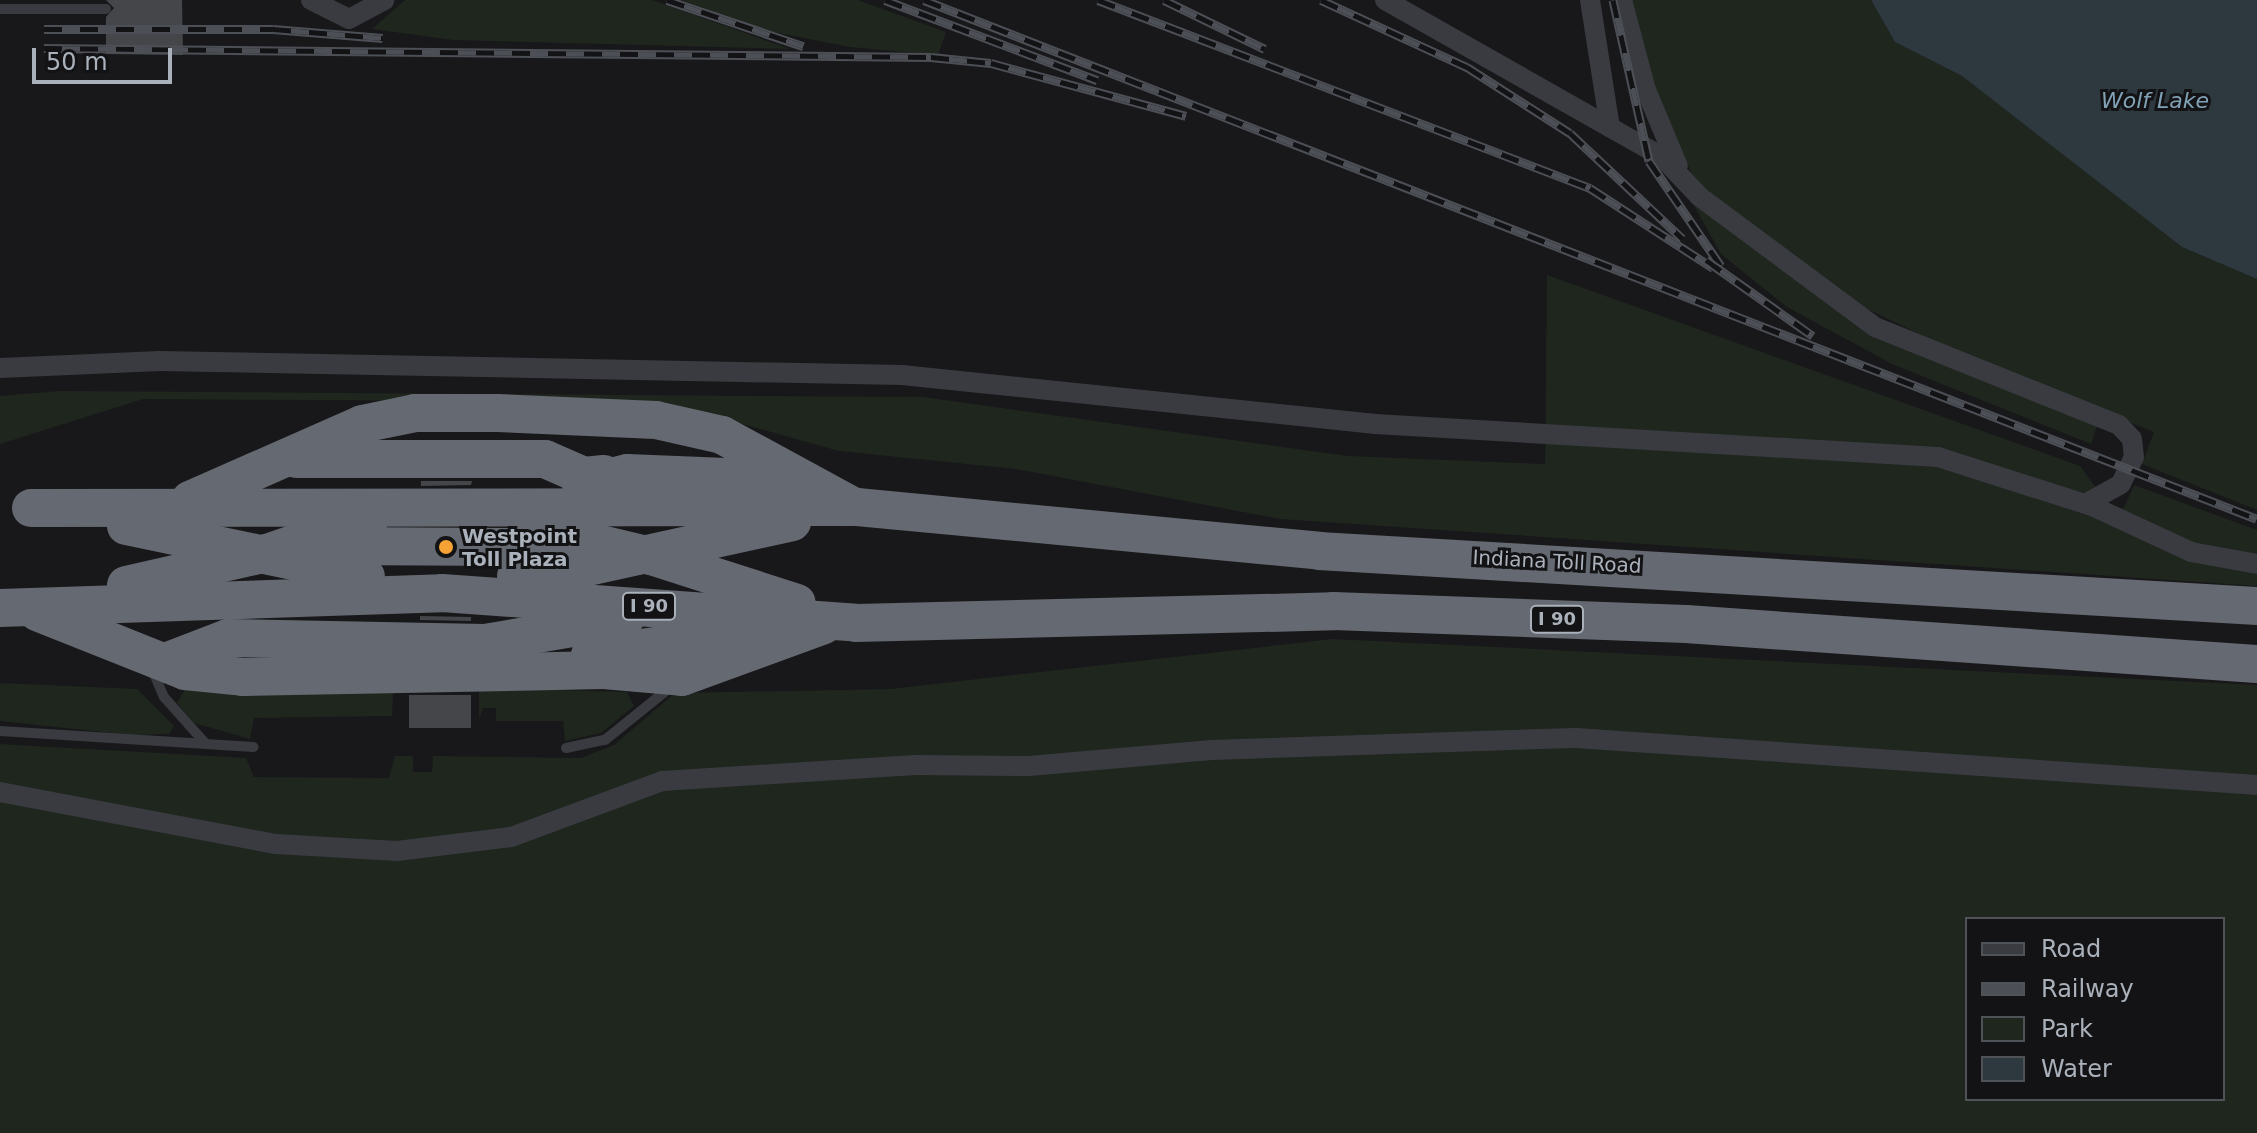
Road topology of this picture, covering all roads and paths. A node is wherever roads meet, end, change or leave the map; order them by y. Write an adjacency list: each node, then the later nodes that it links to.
1 (311, 0): 2 (street)
2 (384, 0)
3 (1385, 0): 8 (street)
4 (1590, 0): 8 (street)
5 (1622, 0): 9 (street)
6 (0, 9): 7 (lane)
7 (106, 9)
8 (1610, 127): 9 (street)
9 (1685, 181): 15 (street)
10 (0, 368): 15 (street)
11 (275, 463): 12 (highway); 13 (highway); 14 (highway); 16 (highway)
12 (595, 477): 13 (highway); 14 (highway)
13 (808, 481): 17 (highway)
14 (238, 483): 16 (highway)
15 (2085, 504): 22 (street)
16 (152, 505): 17 (highway, I 90); 18 (highway, I 90); 19 (highway)
17 (857, 507): 21 (highway, I 90); 25 (highway, Indiana Toll Road / I 90)
18 (10, 510): 19 (highway, I 90)
19 (88, 520): 20 (highway, I 90)
20 (268, 553): 21 (highway, I 90); 23 (highway, I 90)
21 (651, 556): 28 (highway, I 90)
22 (2257, 564)
23 (84, 595): 26 (highway, I 90); 31 (lane)
24 (647, 605): 27 (highway); 29 (highway, I 90); 30 (highway); 31 (highway, I 90)
25 (2257, 606)
26 (19, 608): 31 (highway, I 90)
27 (580, 614): 30 (highway); 31 (highway)
28 (846, 622): 29 (highway, I 90); 33 (highway, I 90); 35 (highway)
29 (774, 624): 32 (highway); 35 (lane)
30 (507, 634): 31 (highway); 32 (highway)
31 (162, 639): 32 (highway); 34 (highway); 37 (lane)
32 (554, 659): 34 (highway)
33 (2257, 664)
34 (604, 670): 35 (highway)
35 (682, 677): 39 (lane)
36 (0, 731): 37 (lane)
37 (206, 744): 38 (lane)
38 (253, 747)
39 (566, 748)
40 (2257, 785): 41 (street)
41 (0, 792)

